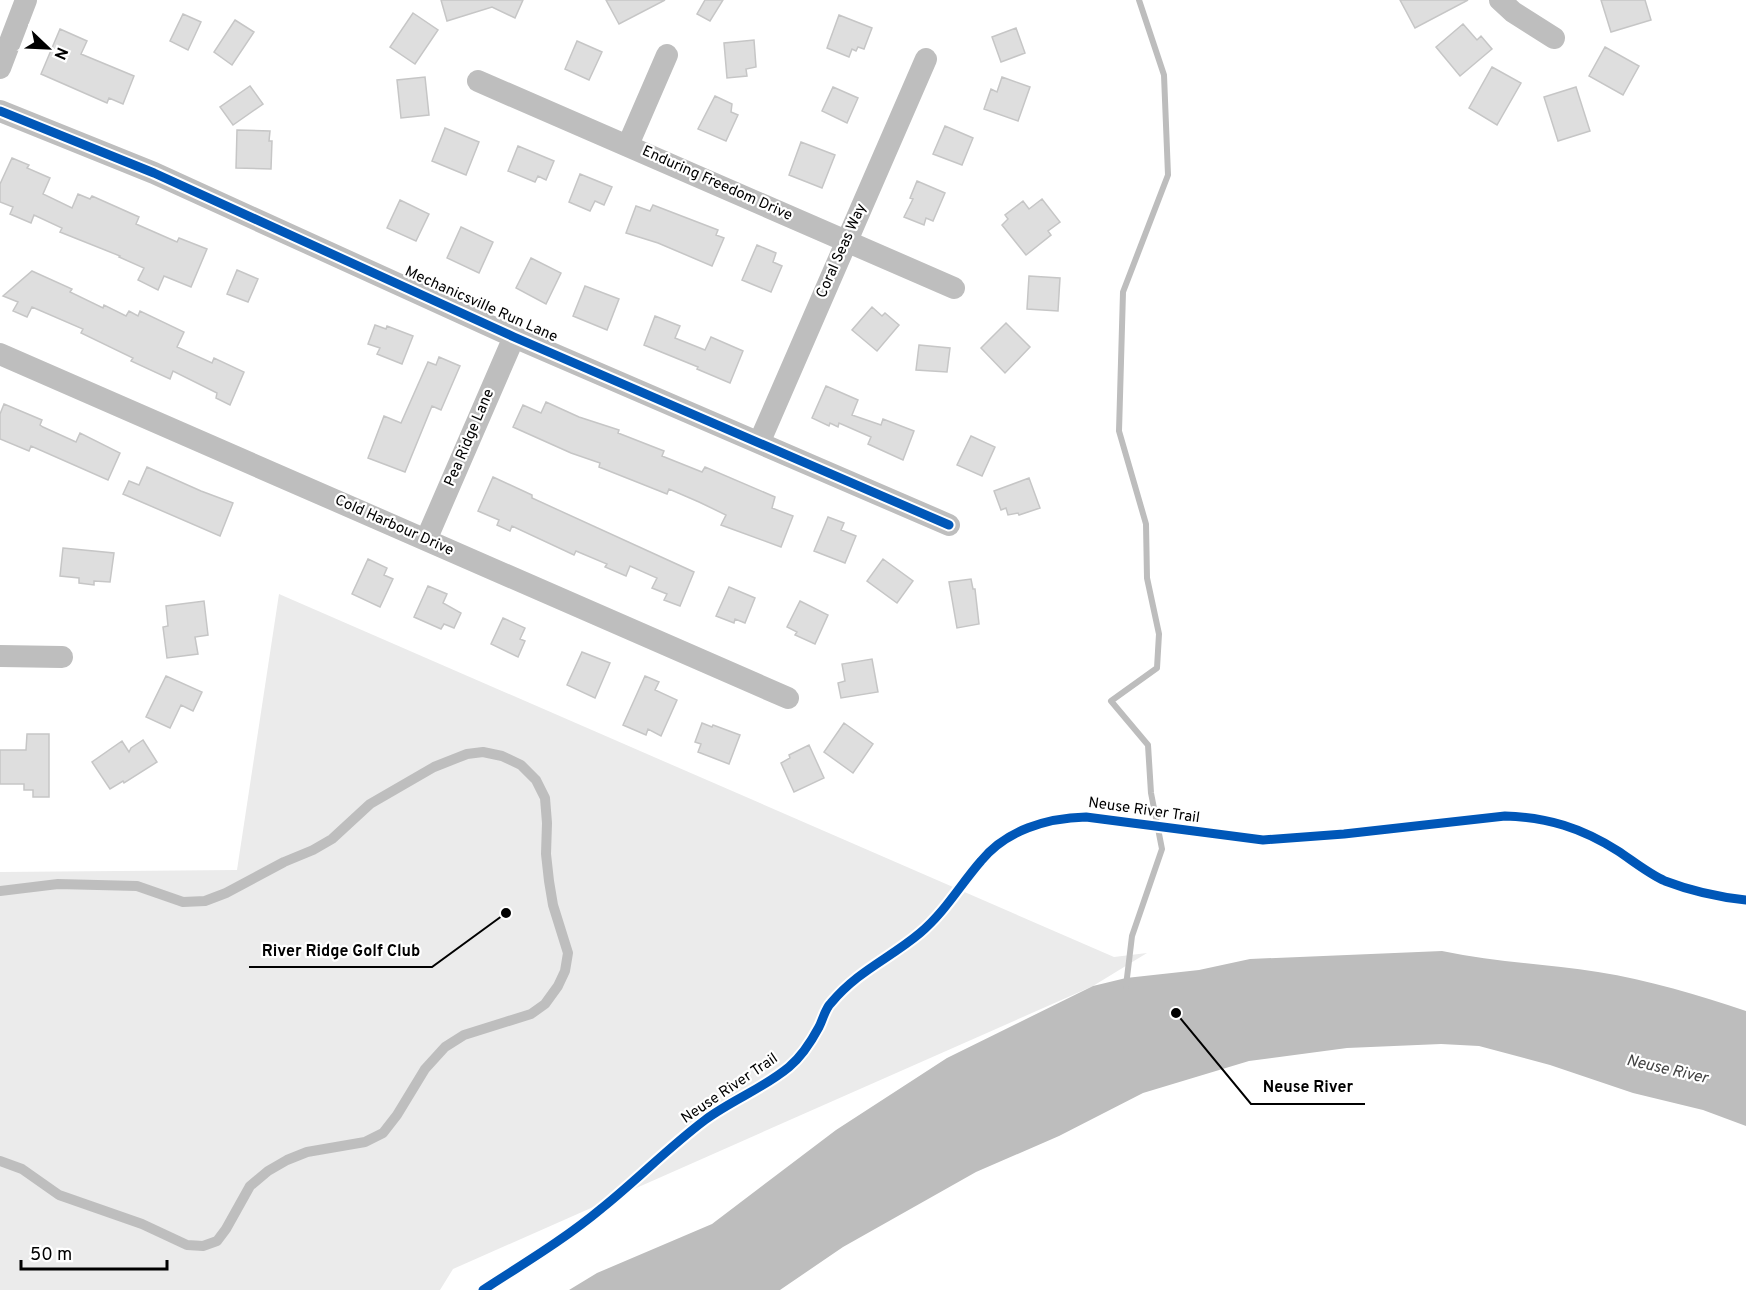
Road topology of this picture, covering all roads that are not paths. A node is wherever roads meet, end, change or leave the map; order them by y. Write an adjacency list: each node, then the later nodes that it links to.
1 (26, 0): 6 (street)
2 (1500, 0): 3 (street)
3 (1554, 38)
4 (667, 55): 9 (street)
5 (926, 59): 10 (street, Coral Seas Way)
6 (0, 68)
7 (478, 81): 9 (street, Enduring Freedom Drive)
8 (0, 111): 12 (street, Mechanicsville Run Lane)
9 (628, 145): 10 (street, Enduring Freedom Drive)
10 (847, 240): 11 (street, Enduring Freedom Drive); 14 (street, Coral Seas Way)
11 (954, 288)
12 (514, 337): 14 (street, Mechanicsville Run Lane); 16 (street, Pea Ridge Lane)
13 (0, 354): 16 (street, Cold Harbour Drive)
14 (759, 443): 15 (street, Mechanicsville Run Lane)
15 (949, 525)
16 (426, 540): 19 (street, Cold Harbour Drive)
17 (0, 656): 18 (street)
18 (62, 657)
19 (788, 698)
20 (0, 891): 21 (lane)
21 (0, 1161)

